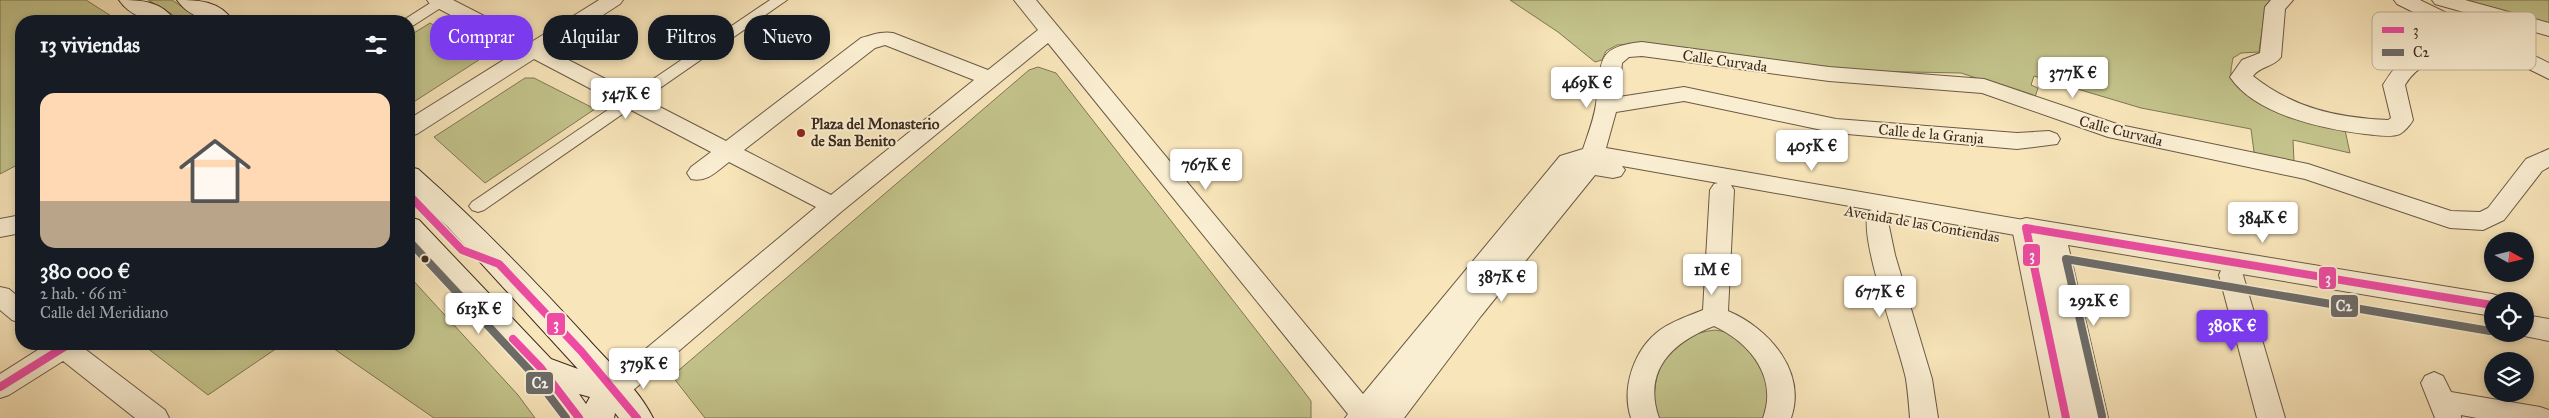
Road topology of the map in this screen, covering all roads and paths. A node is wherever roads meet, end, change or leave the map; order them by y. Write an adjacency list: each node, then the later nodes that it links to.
1 (131, 0): 11 (street)
2 (189, 0): 12 (street)
3 (613, 0): 17 (street)
4 (780, 0): 22 (street)
5 (1024, 0): 16 (street)
6 (2283, 0): 19 (street)
7 (2404, 0): 9 (street)
8 (442, 1): 13 (street); 17 (street)
9 (2443, 6): 10 (street)
10 (2470, 12)
11 (155, 15)
12 (212, 15)
13 (415, 18)
14 (2536, 27): 15 (street)
15 (2549, 30)
16 (1050, 31): 21 (street); 57 (street)
17 (534, 50): 22 (street); 24 (street)
18 (2536, 64): 20 (street)
19 (2402, 70)
20 (2549, 72)
21 (989, 78): 26 (street); 34 (street)
22 (630, 101): 26 (street); 33 (street)
23 (1607, 106): 25 (street, Calle de la Granja); 27 (street, Calle Curvada); 28 (street, Calle Curvada)
24 (415, 125)
25 (2049, 139)
26 (728, 151): 29 (street); 34 (street)
27 (2549, 157)
28 (1591, 160): 31 (street, Avenida de las Contiendas); 39 (street, Avenida de las Contiendas); 57 (street)
29 (700, 173)
30 (415, 181): 40 (street)
31 (1722, 190): 35 (street, Avenida de las Contiendas); 47 (street)
32 (415, 201): 40 (street)
33 (478, 206)
34 (833, 206): 55 (street)
35 (1877, 216): 39 (street, Avenida de las Contiendas); 64 (street)
36 (15, 225): 37 (street)
37 (0, 228)
38 (415, 233): 53 (street)
39 (2039, 237): 41 (street, Avenida de las Contiendas); 43 (street, Avenida de las Contiendas); 65 (street); 66 (street)
40 (499, 264): 55 (street)
41 (2230, 275): 48 (street, Avenida de las Contiendas); 67 (street)
42 (0, 296): 44 (street)
43 (2484, 304)
44 (15, 307)
45 (2534, 312): 46 (street)
46 (2549, 314)
47 (1715, 316): 58 (street); 63 (street)
48 (2484, 320)
49 (2534, 328): 50 (street)
50 (2549, 330)
51 (56, 350): 54 (street)
52 (70, 350): 59 (street)
53 (540, 367): 55 (street); 60 (street)
54 (0, 387)
55 (615, 390): 61 (street); 62 (street)
56 (2441, 401): 68 (street)
57 (1370, 416)
58 (1783, 417)
59 (156, 418)
60 (579, 418)
61 (598, 418)
62 (637, 418)
63 (1645, 418)
64 (1924, 418)
65 (2066, 418)
66 (2092, 418)
67 (2271, 418)
68 (2540, 418)

